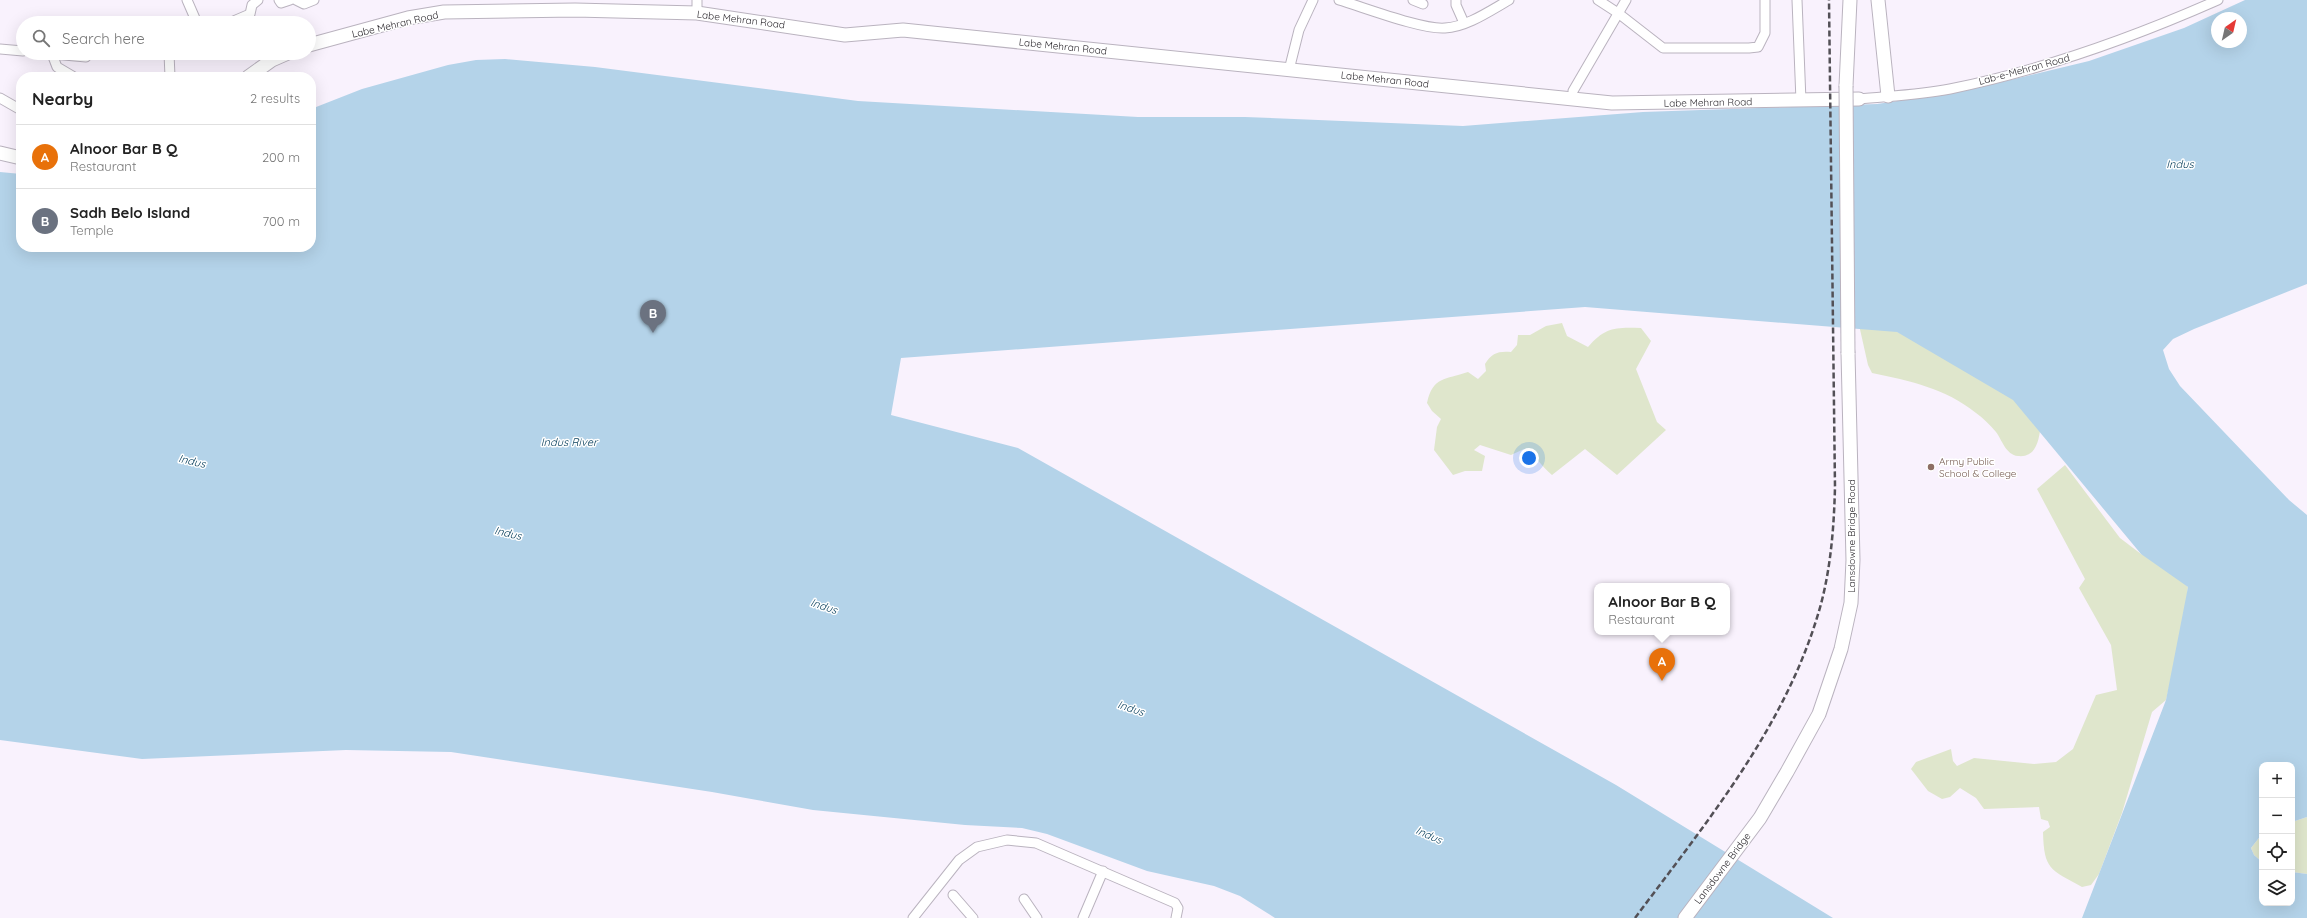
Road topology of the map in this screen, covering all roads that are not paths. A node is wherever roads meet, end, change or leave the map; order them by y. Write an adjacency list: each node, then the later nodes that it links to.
1 (187, 0): 22 (street)
2 (258, 0): 23 (street)
3 (279, 0): 4 (street)
4 (290, 0)
5 (296, 0): 6 (street)
6 (314, 0)
7 (1313, 0): 31 (street)
8 (1339, 0): 24 (street)
9 (1413, 0): 19 (street)
10 (1456, 0): 24 (street)
11 (1509, 0): 24 (street)
12 (1598, 0): 21 (street)
13 (1626, 0): 21 (street)
14 (1765, 0): 21 (street)
15 (1797, 0): 39 (street)
16 (1850, 0): 44 (street, Lansdowne Bridge Road, bridge)
17 (1878, 0): 36 (street)
18 (2218, 0): 36 (street, Lab-e-Mehran Road)
19 (1423, 4)
20 (697, 6): 25 (street, Labe Mehran Road); 31 (street, Labe Mehran Road)
21 (1618, 13): 35 (street)
22 (194, 16)
23 (245, 16)
24 (1464, 22)
25 (316, 42)
26 (0, 49): 27 (street)
27 (16, 50)
28 (54, 60): 32 (street)
29 (169, 60): 33 (street)
30 (272, 60): 34 (street)
31 (1289, 70): 39 (street, Labe Mehran Road)
32 (66, 72)
33 (170, 72)
34 (255, 72)
35 (1573, 91)
36 (1888, 96): 38 (street, Lab-e-Mehran Road)
37 (0, 98): 41 (street)
38 (1859, 100): 40 (street, Lab-e-Mehran Road)
39 (1801, 101): 40 (street, Labe Mehran Road)
40 (1820, 101)
41 (16, 107)
42 (0, 153): 43 (street)
43 (16, 157)
44 (1760, 818): 53 (street, Lansdowne Bridge)
45 (1103, 871): 48 (street); 51 (street); 52 (street)
46 (953, 895): 49 (street)
47 (1024, 899): 50 (street)
48 (913, 918)
49 (973, 918)
50 (1037, 918)
51 (1083, 918)
52 (1176, 918)
53 (1685, 918)

